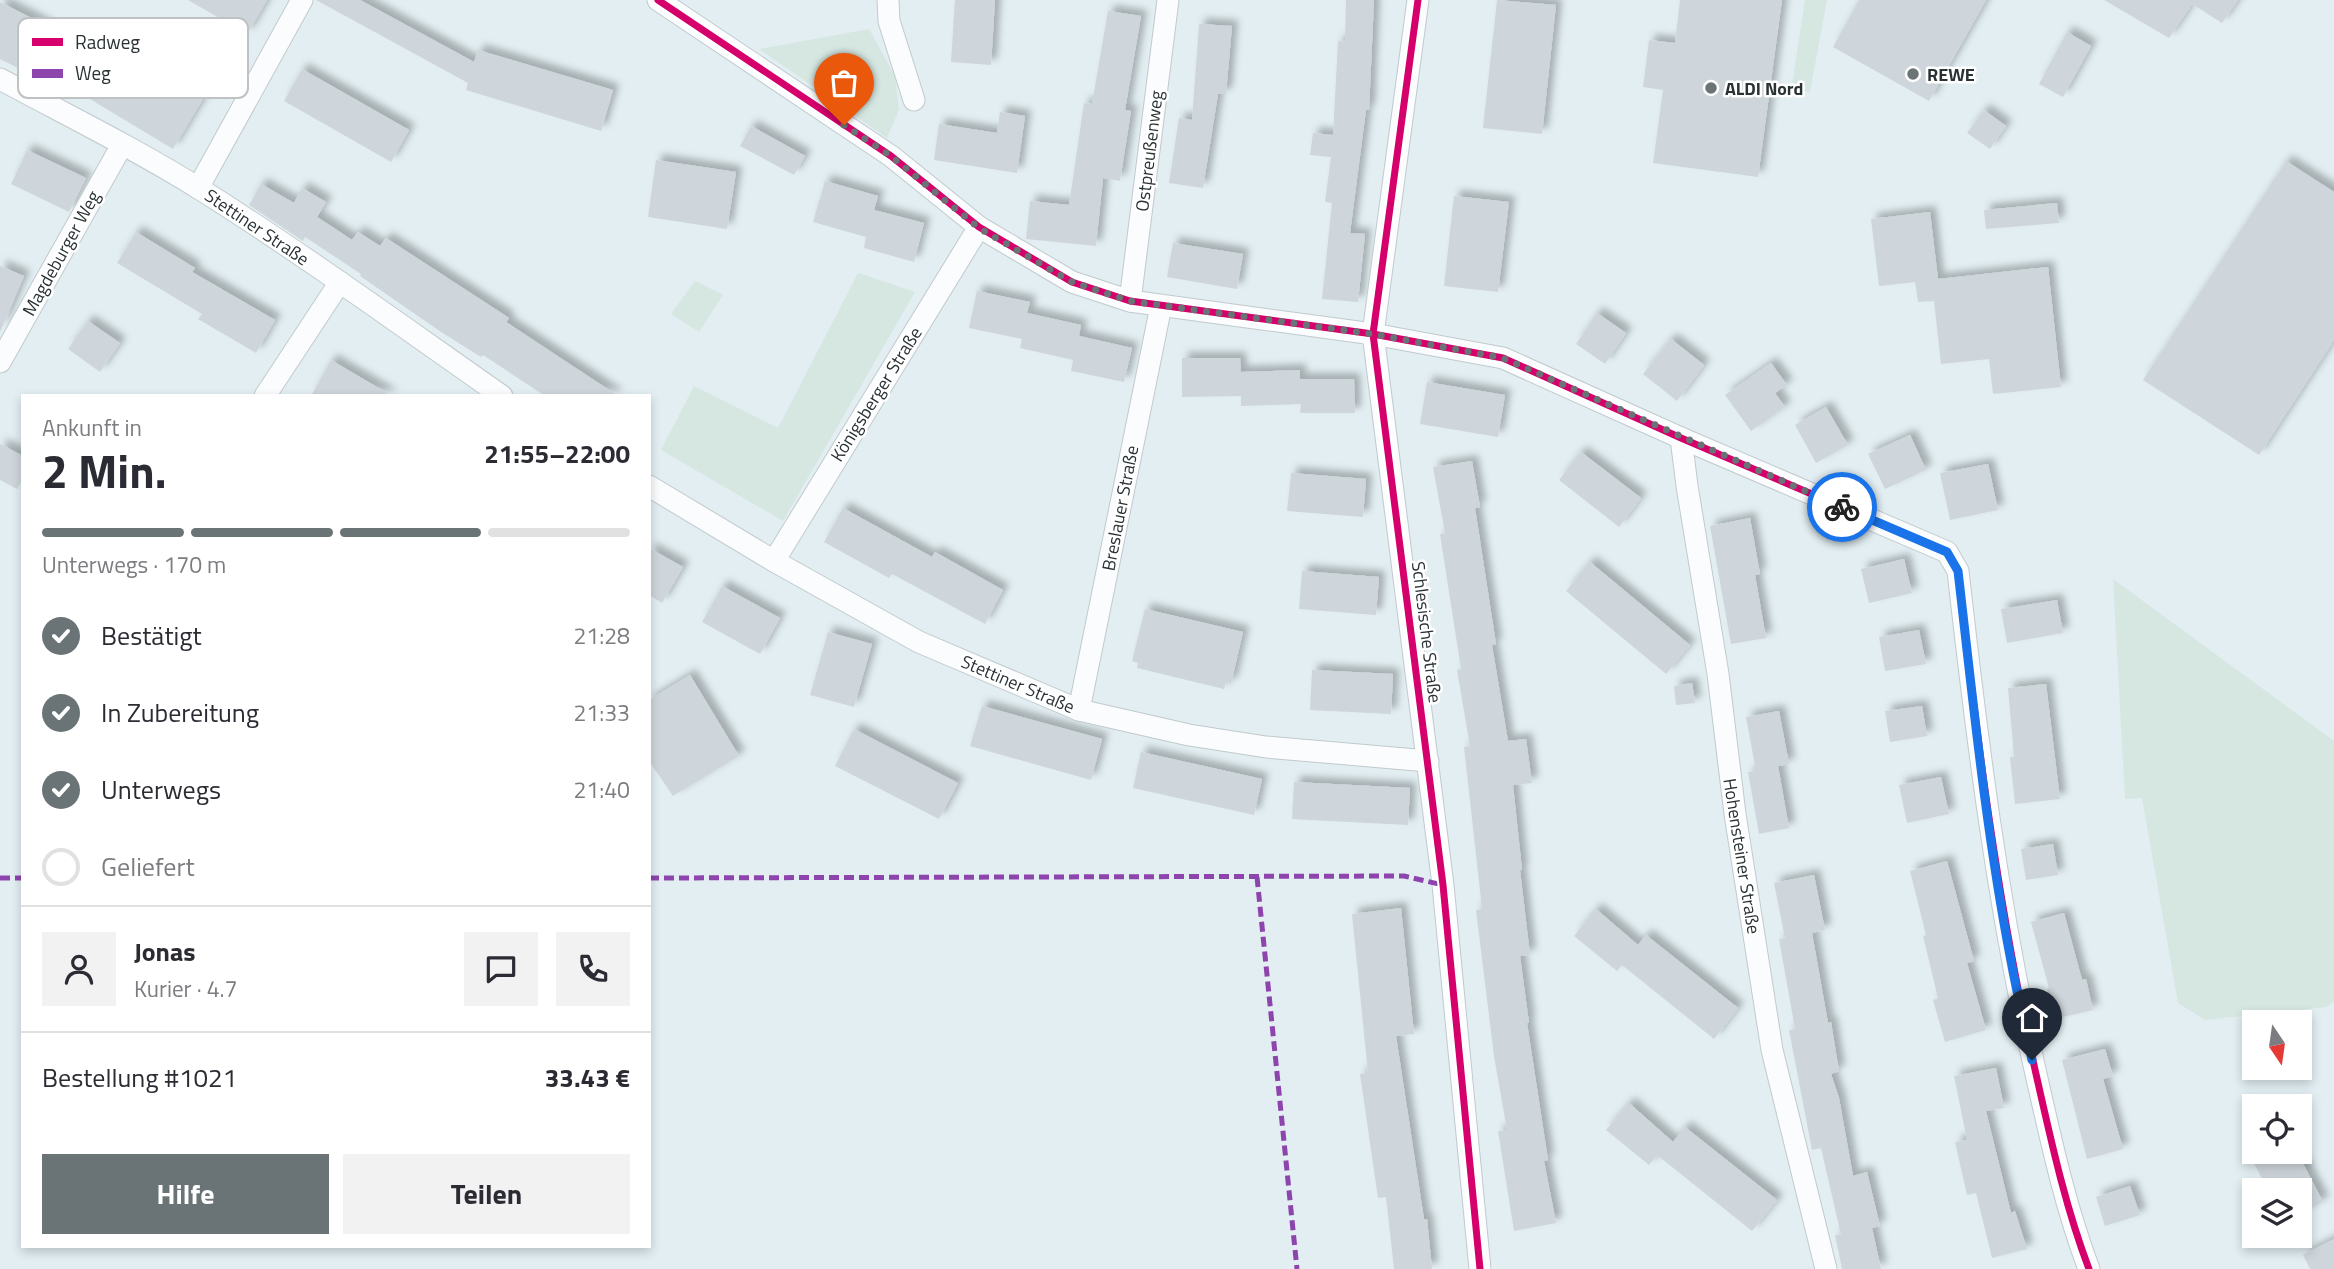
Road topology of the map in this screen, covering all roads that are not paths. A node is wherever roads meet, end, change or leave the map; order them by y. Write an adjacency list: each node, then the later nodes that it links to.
1 (302, 0): 10 (street)
2 (658, 0): 14 (street)
3 (888, 0): 11 (street)
4 (1168, 0): 16 (street, Ostpreußenweg)
5 (1418, 0): 18 (street, Schlesische Straße)
6 (0, 79): 7 (street, Stettiner Straße)
7 (18, 89)
8 (35, 98): 12 (street, Stettiner Straße)
9 (248, 98): 13 (street)
10 (248, 98)
11 (914, 100)
12 (122, 145): 13 (street, Stettiner Straße); 19 (street, Magdeburger Weg)
13 (198, 188): 15 (street, Stettiner Straße)
14 (979, 228): 16 (street); 24 (street, Königsberger Straße)
15 (340, 282): 20 (street); 21 (street, Stettiner Straße)
16 (1130, 301): 17 (street)
17 (1161, 306): 18 (street); 25 (street, Breslauer Straße)
18 (1373, 334): 22 (street); 26 (street, Schlesische Straße)
19 (0, 362)
20 (266, 394)
21 (499, 394)
22 (1681, 438): 28 (street, Hohensteiner Straße); 29 (street)
23 (651, 487): 24 (street, Stettiner Straße)
24 (774, 561): 25 (street, Stettiner Straße)
25 (1079, 710): 26 (street, Stettiner Straße)
26 (1428, 761): 27 (street, Schlesische Straße)
27 (1480, 1269)
28 (1826, 1269)
29 (2089, 1269)

